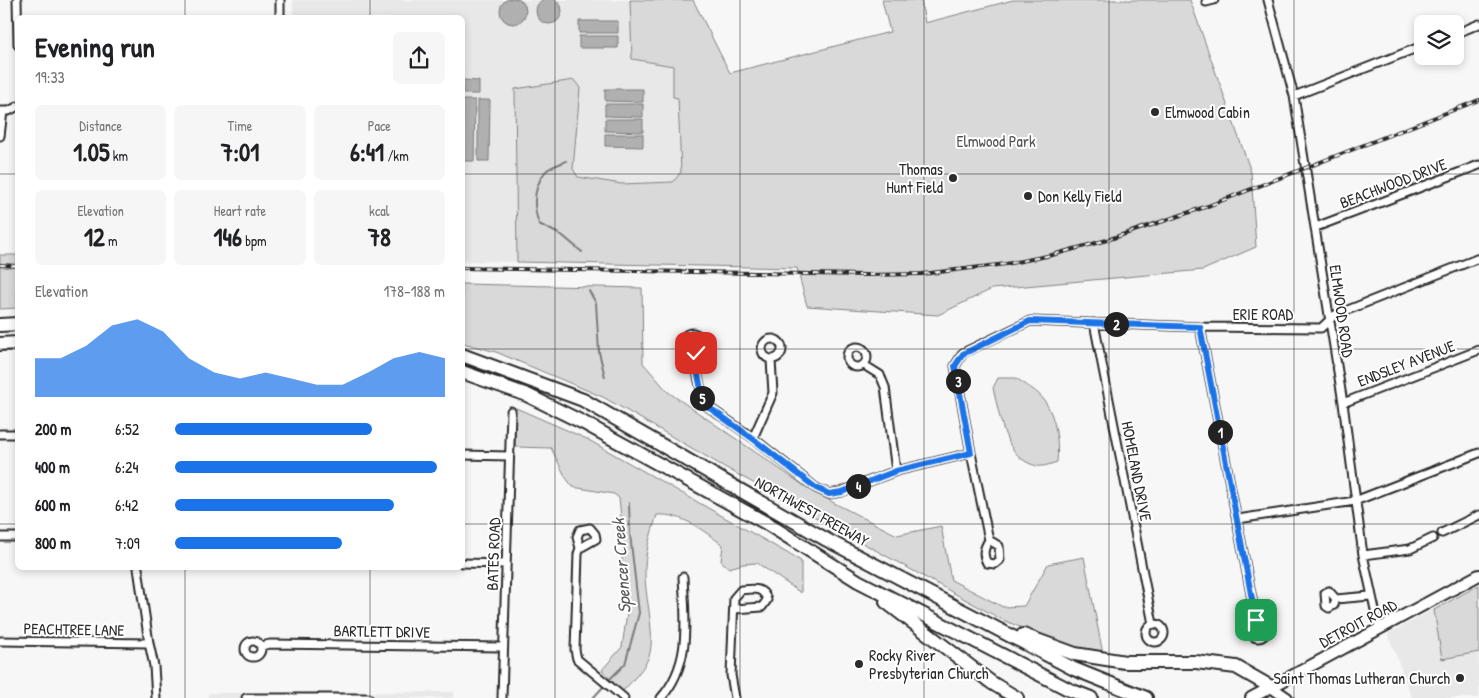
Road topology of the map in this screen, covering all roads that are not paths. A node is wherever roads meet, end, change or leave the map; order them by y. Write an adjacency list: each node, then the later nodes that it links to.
1 (17, 0): 4 (street)
2 (280, 0): 5 (street)
3 (1268, 0): 9 (street, ELMWOOD ROAD)
4 (17, 15)
5 (280, 15)
6 (1479, 24): 7 (street)
7 (1464, 30)
8 (1414, 49): 9 (street)
9 (1294, 96): 14 (street, ELMWOOD ROAD)
10 (15, 108): 11 (street)
11 (2, 111): 12 (street)
12 (0, 136)
13 (1479, 165): 14 (street, BEACHWOOD DRIVE)
14 (1316, 227): 16 (street, ELMWOOD ROAD)
15 (1479, 258): 16 (street, ERIE ROAD)
16 (1328, 322): 20 (street, ERIE ROAD); 29 (street, ELMWOOD ROAD)
17 (1094, 323): 20 (street, ERIE ROAD); 34 (street, ERIE ROAD); 60 (street, HOMELAND DRIVE)
18 (15, 324): 19 (highway)
19 (0, 325)
20 (1200, 327): 41 (street)
21 (15, 342): 22 (highway)
22 (0, 344)
23 (1479, 350): 29 (street, ENDSLEY AVENUE)
24 (694, 353): 33 (street)
25 (465, 356): 59 (highway, NORTHWEST FREEWAY)
26 (771, 360): 33 (street)
27 (864, 365): 38 (street)
28 (465, 373): 54 (highway, NORTHWEST FREEWAY)
29 (1343, 402): 39 (street, ELMWOOD ROAD)
30 (511, 411): 37 (street, BATES ROAD)
31 (0, 434): 32 (street)
32 (15, 434)
33 (752, 438): 38 (street)
34 (971, 453): 38 (street); 46 (street)
35 (1479, 453): 39 (street)
36 (465, 455): 37 (street)
37 (509, 456): 50 (street, BATES ROAD)
38 (896, 471)
39 (1355, 501): 41 (street); 48 (street, ELMWOOD ROAD)
40 (1479, 515): 42 (street)
41 (1238, 519): 58 (street)
42 (1442, 533)
43 (0, 537): 44 (street)
44 (15, 538)
45 (1433, 538): 48 (street)
46 (989, 540)
47 (580, 548): 71 (street)
48 (1363, 555): 55 (street, ELMWOOD ROAD)
49 (465, 563): 50 (street)
50 (506, 564): 65 (street, BATES ROAD)
51 (138, 570): 63 (street)
52 (1479, 575): 61 (main road, DETROIT ROAD)
53 (683, 577): 72 (street)
54 (858, 581): 74 (highway); 75 (highway, NORTHWEST FREEWAY)
55 (1370, 596): 56 (street); 61 (street, ELMWOOD ROAD)
56 (1336, 599)
57 (735, 609): 57 (street); 73 (street)
58 (1256, 620)
59 (984, 622): 66 (highway); 76 (highway, NORTHWEST FREEWAY)
60 (1153, 624)
61 (1379, 628): 66 (main road, DETROIT ROAD)
62 (0, 642): 63 (street, PEACHTREE LANE)
63 (149, 643): 67 (street)
64 (261, 646): 65 (street, BARTLETT DRIVE)
65 (503, 647): 70 (street, BATES ROAD)
66 (1271, 687): 77 (main road, DETROIT ROAD); 78 (main road)
67 (156, 698)
68 (246, 698): 69 (street)
69 (368, 698)
70 (502, 698)
71 (624, 698)
72 (661, 698)
73 (735, 698)
74 (1016, 698)
75 (1091, 698)
76 (1146, 698)
77 (1251, 698)
78 (1287, 698)

